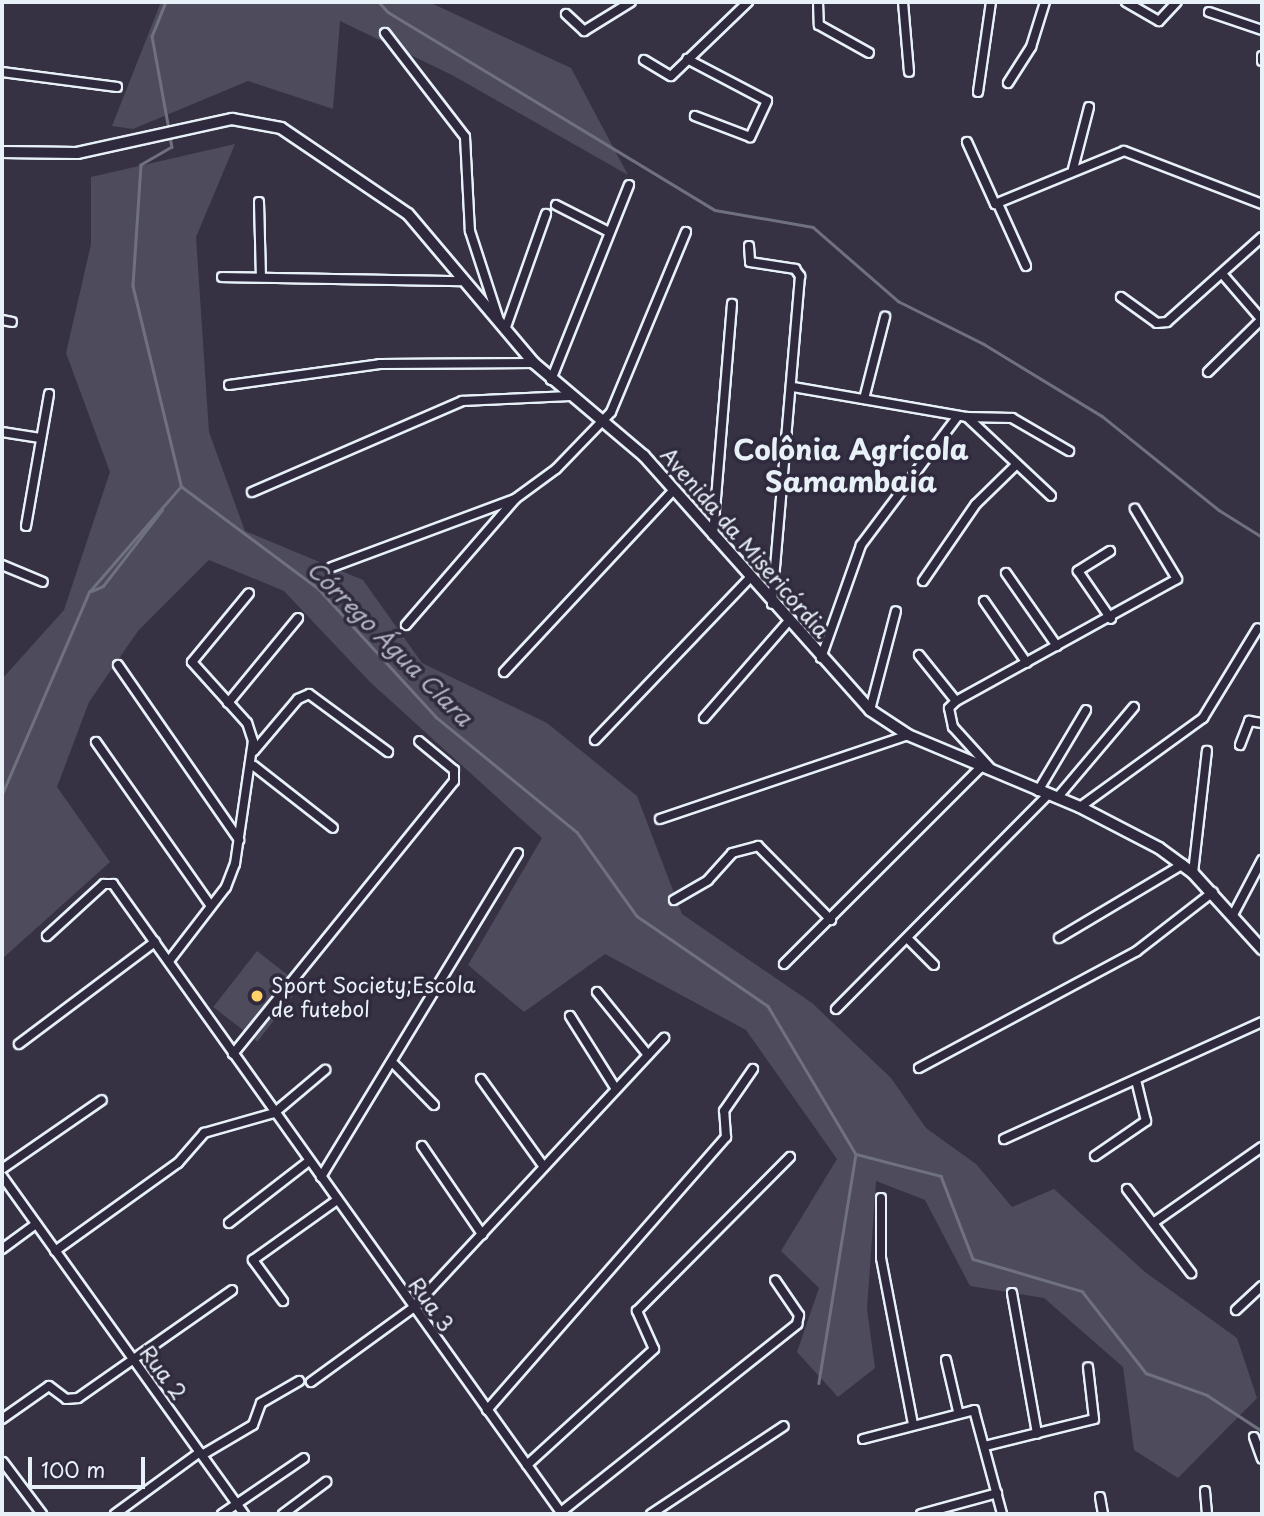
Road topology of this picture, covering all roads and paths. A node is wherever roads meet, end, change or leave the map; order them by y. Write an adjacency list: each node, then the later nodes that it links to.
1 (631, 2): 10 (street)
2 (748, 2): 15 (street)
3 (818, 2): 13 (street)
4 (903, 2): 19 (street)
5 (991, 2): 22 (street)
6 (1045, 2): 20 (street)
7 (1126, 2): 8 (street)
8 (1177, 2)
9 (1209, 12): 11 (street)
10 (566, 14)
11 (1262, 30)
12 (385, 33): 49 (street)
13 (869, 53)
14 (1262, 56): 17 (street)
15 (687, 59): 16 (street); 24 (street)
16 (644, 60)
17 (1262, 61)
18 (2, 72): 21 (street)
19 (909, 72)
20 (1008, 83)
21 (117, 88)
22 (978, 92)
23 (1089, 107): 27 (street)
24 (695, 116)
25 (967, 142): 30 (street)
26 (2, 152): 42 (street, Avenida da Misericórdia)
27 (1073, 169): 30 (street); 31 (street)
28 (629, 185): 34 (street)
29 (259, 202): 39 (street)
30 (996, 204): 38 (street)
31 (1262, 204)
32 (555, 205): 34 (street)
33 (546, 214): 49 (street)
34 (607, 231): 52 (street)
35 (686, 232): 59 (street)
36 (1262, 237): 40 (street)
37 (749, 246): 54 (street)
38 (1026, 266)
39 (261, 276): 41 (street); 42 (street)
40 (1224, 276): 43 (street); 47 (street)
41 (222, 277)
42 (460, 281): 49 (street, Avenida da Misericórdia)
43 (1121, 297)
44 (732, 304): 70 (street)
45 (885, 317): 57 (street)
46 (2, 320): 48 (street)
47 (1262, 320): 51 (street)
48 (12, 322)
49 (502, 324): 50 (street, Avenida da Misericórdia)
50 (534, 363): 52 (street, Avenida da Misericórdia); 53 (street)
51 (1208, 372)
52 (551, 380): 56 (street, Avenida da Misericórdia)
53 (229, 385)
54 (793, 387): 57 (street); 80 (street)
55 (49, 394): 61 (street)
56 (570, 396): 59 (street, Avenida da Misericórdia); 65 (street)
57 (864, 399): 58 (street)
58 (962, 417): 62 (street); 63 (street); 89 (street)
59 (605, 420): 64 (street, Avenida da Misericórdia); 67 (street)
60 (2, 432): 61 (street)
61 (39, 438): 69 (street)
62 (1069, 451)
63 (1017, 464): 66 (street); 76 (street)
64 (674, 490): 70 (street, Avenida da Misericórdia); 92 (street)
65 (252, 492)
66 (1051, 496)
67 (515, 499): 73 (street); 85 (street)
68 (1135, 509): 83 (street)
69 (26, 526)
70 (713, 535): 75 (street, Avenida da Misericórdia)
71 (1110, 551): 83 (street)
72 (2, 565): 77 (street)
73 (332, 567)
74 (1006, 573): 87 (street)
75 (750, 579): 80 (street, Avenida da Misericórdia); 101 (street)
76 (923, 581)
77 (43, 582)
78 (249, 593): 94 (street)
79 (984, 601): 90 (street)
80 (772, 604): 84 (street, Avenida da Misericórdia)
81 (896, 611): 96 (street)
82 (298, 618): 94 (street)
83 (1111, 619): 87 (street)
84 (787, 623): 89 (street, Avenida da Misericórdia); 98 (street)
85 (406, 625)
86 (1258, 628): 112 (street)
87 (1057, 646): 90 (street)
88 (919, 655): 93 (street)
89 (821, 658): 96 (street, Avenida da Misericórdia)
90 (1027, 663): 93 (street)
91 (118, 665): 115 (street)
92 (505, 672)
93 (956, 701): 110 (street)
94 (228, 703): 105 (street)
95 (1134, 707): 111 (street)
96 (870, 710): 100 (street, Avenida da Misericórdia)
97 (1086, 710): 111 (street)
98 (704, 718)
99 (1262, 723): 104 (street)
100 (908, 735): 109 (street, Avenida da Misericórdia); 113 (street)
101 (595, 740)
102 (419, 741): 140 (street)
103 (96, 742): 122 (street)
104 (1240, 745)
105 (254, 751): 107 (street); 108 (street)
106 (1207, 751): 119 (street)
107 (388, 752)
108 (254, 766): 114 (street); 115 (street)
109 (981, 768): 110 (street, Avenida da Misericórdia); 124 (street)
110 (995, 774): 111 (street, Avenida da Misericórdia)
111 (1048, 794): 112 (street, Avenida da Misericórdia); 127 (street)
112 (1080, 807): 118 (street, Avenida da Misericórdia)
113 (660, 819)
114 (333, 828)
115 (239, 839): 122 (street)
116 (518, 853): 142 (street)
117 (1262, 860): 123 (street)
118 (1183, 864): 119 (street, Avenida da Misericórdia); 128 (street)
119 (1193, 873): 120 (street, Avenida da Misericórdia)
120 (1213, 892): 123 (street, Avenida da Misericórdia); 143 (street)
121 (674, 900): 124 (street)
122 (211, 906): 131 (street)
123 (1234, 913): 126 (street, Avenida da Misericórdia)
124 (831, 920): 132 (street)
125 (47, 936): 129 (street, Rua 3)
126 (1258, 936): 130 (street, Avenida da Misericórdia)
127 (907, 938): 133 (street); 135 (street)
128 (1059, 938)
129 (156, 942): 131 (street, Rua 3); 139 (street)
130 (1262, 949)
131 (169, 961): 140 (street, Rua 3)
132 (784, 964)
133 (934, 965)
134 (597, 992): 141 (street)
135 (836, 1009)
136 (570, 1016): 148 (street)
137 (1262, 1022): 147 (street)
138 (663, 1038): 141 (street)
139 (19, 1044)
140 (233, 1054): 151 (street, Rua 3)
141 (648, 1055): 148 (street)
142 (392, 1062): 150 (street); 161 (street)
143 (919, 1068)
144 (753, 1069): 184 (street)
145 (325, 1070): 151 (street)
146 (481, 1079): 158 (street)
147 (1136, 1080): 152 (street); 155 (street)
148 (617, 1089): 158 (street)
149 (102, 1100): 159 (street)
150 (434, 1105)
151 (274, 1113): 157 (street, Rua 3); 170 (street)
152 (1004, 1139)
153 (422, 1146): 168 (street)
154 (1262, 1147): 166 (street)
155 (1096, 1156)
156 (790, 1157): 197 (street)
157 (309, 1161): 161 (street, Rua 3); 165 (street)
158 (544, 1167): 168 (street)
159 (2, 1169)
160 (2, 1176): 167 (street, Rua 2)
161 (321, 1177): 164 (street, Rua 3)
162 (1127, 1189): 166 (street)
163 (881, 1198): 187 (street)
164 (337, 1200): 176 (street); 177 (street, Rua 3)
165 (229, 1223)
166 (1153, 1223): 171 (street)
167 (36, 1224): 169 (street); 170 (street, Rua 2)
168 (482, 1234): 177 (street)
169 (2, 1249)
170 (55, 1251): 179 (street, Rua 2)
171 (1191, 1273)
172 (775, 1280): 203 (street)
173 (1262, 1286): 178 (street)
174 (232, 1290): 179 (street)
175 (1012, 1293): 189 (street)
176 (283, 1301)
177 (413, 1308): 183 (street); 184 (street, Rua 3)
178 (1236, 1310)
179 (134, 1359): 186 (street); 193 (street, Rua 2)
180 (946, 1360): 185 (street)
181 (1088, 1367): 189 (street)
182 (299, 1381): 193 (street)
183 (311, 1382)
184 (487, 1410): 197 (street, Rua 3)
185 (958, 1411): 187 (street); 192 (street)
186 (2, 1419)
187 (913, 1424): 191 (street)
188 (784, 1426): 209 (street)
189 (1037, 1433): 192 (street)
190 (1254, 1437): 195 (street)
191 (863, 1438)
192 (985, 1446): 200 (street)
193 (201, 1453): 202 (street, Rua 2); 205 (street)
194 (304, 1458): 202 (street)
195 (1262, 1459)
196 (3, 1462): 204 (street)
197 (527, 1465): 203 (street, Rua 3)
198 (326, 1482): 208 (street)
199 (1205, 1491): 213 (street)
200 (997, 1493): 210 (street); 211 (street)
201 (1100, 1497): 212 (street)
202 (237, 1504): 206 (street); 207 (street, Rua 2)
203 (562, 1513)
204 (41, 1514)
205 (115, 1514)
206 (222, 1514)
207 (244, 1514)
208 (283, 1514)
209 (651, 1514)
210 (921, 1514)
211 (1002, 1514)
212 (1103, 1514)
213 (1207, 1514)

